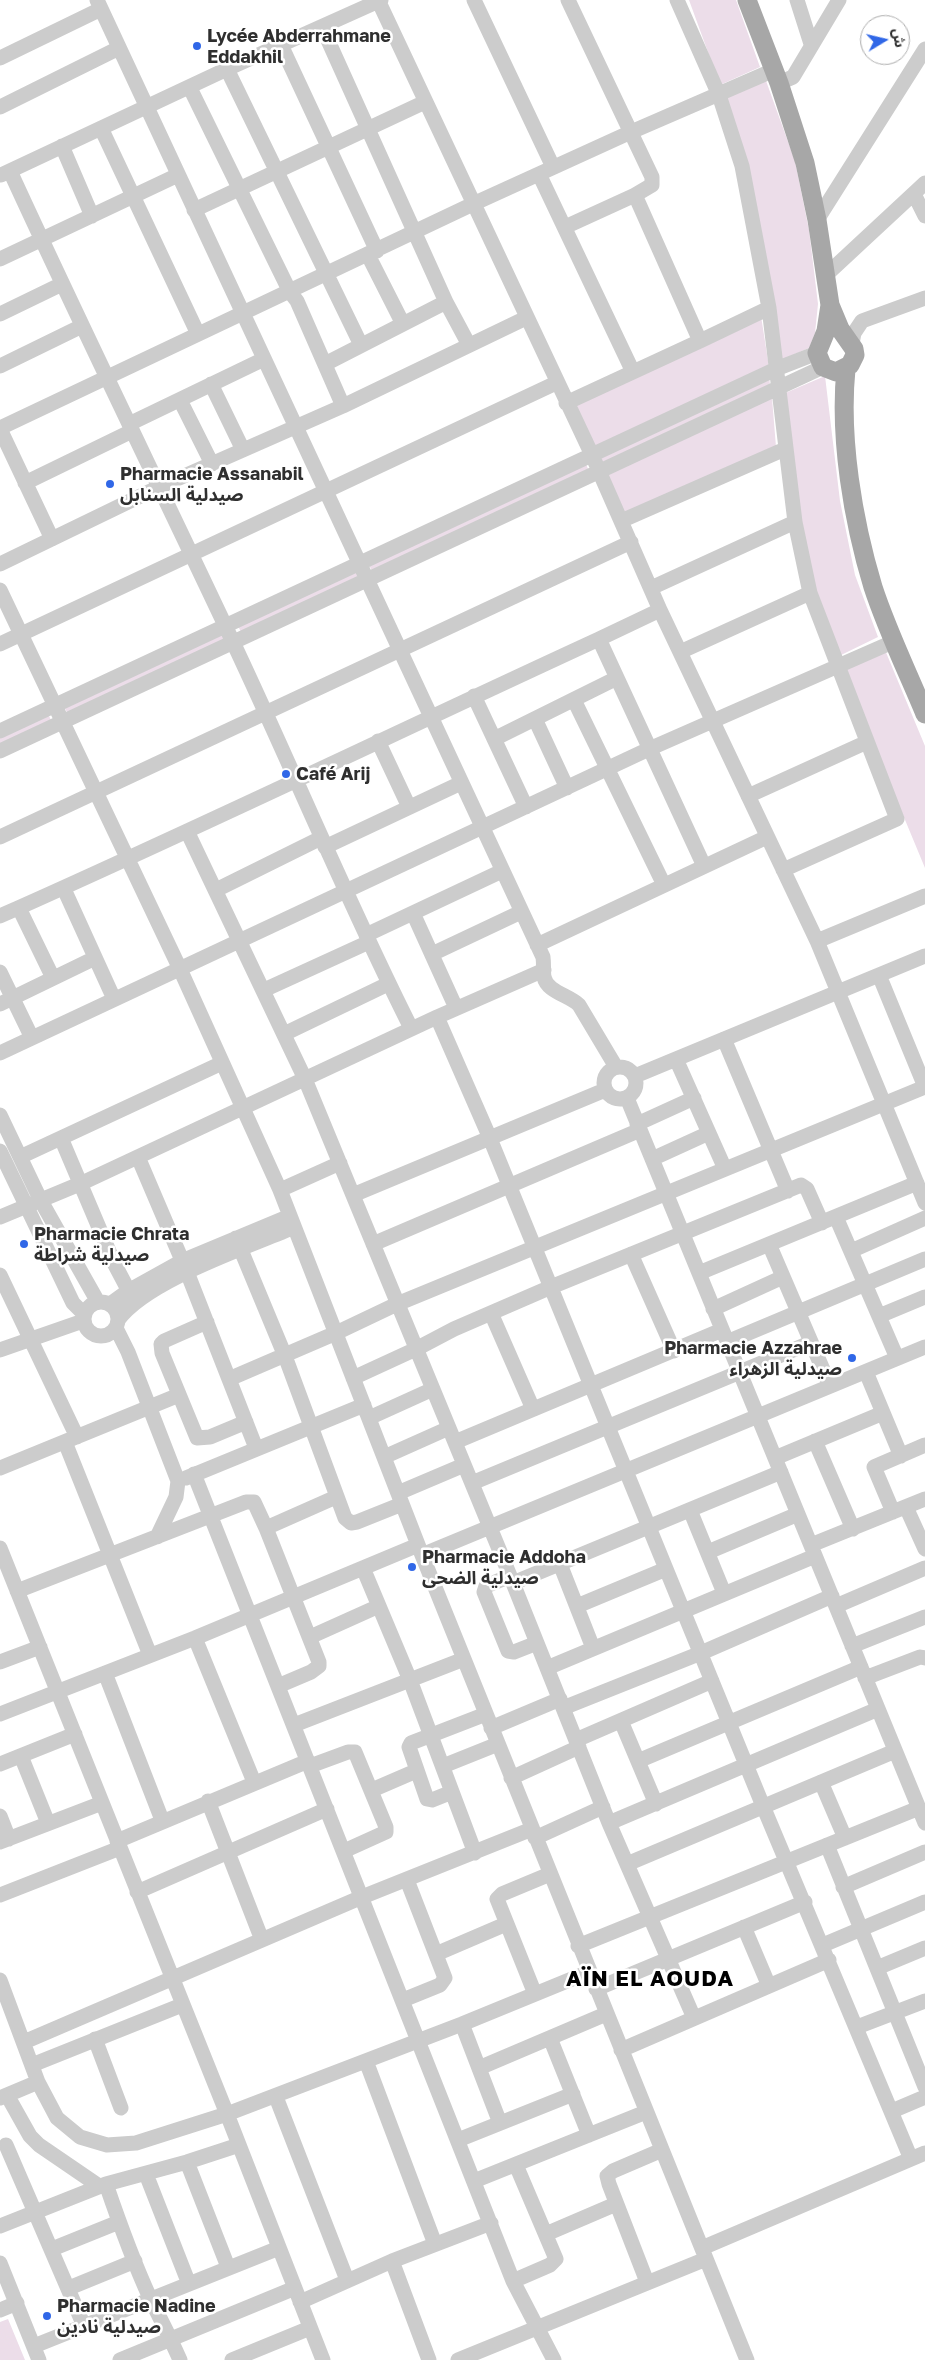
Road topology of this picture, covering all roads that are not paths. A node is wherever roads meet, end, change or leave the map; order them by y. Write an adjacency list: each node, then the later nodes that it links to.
1 (379, 0): 9 (street); 19 (street)
2 (474, 0): 27 (street)
3 (568, 0): 24 (street)
4 (677, 0): 18 (street)
5 (747, 0): 16 (main road)
6 (798, 0): 10 (street)
7 (839, 0): 10 (street)
8 (99, 4): 12 (street); 14 (street)
9 (322, 27): 11 (street); 23 (street)
10 (811, 44): 16 (street)
11 (281, 45): 15 (street); 26 (street)
12 (119, 48): 20 (street); 21 (street)
13 (925, 49): 40 (street)
14 (0, 58)
15 (227, 69): 17 (street); 28 (street)
16 (776, 77): 18 (street); 40 (main road)
17 (190, 88): 21 (street); 32 (street)
18 (719, 95): 24 (street); 53 (street)
19 (425, 102): 23 (street); 36 (street)
20 (0, 107)
21 (146, 107): 22 (street); 31 (street)
22 (101, 128): 25 (street); 35 (street)
23 (370, 130): 26 (street); 42 (street)
24 (631, 132): 27 (street); 34 (street)
25 (62, 146): 29 (street); 38 (street)
26 (330, 148): 28 (street); 44 (street)
27 (553, 167): 30 (street)
28 (278, 171): 32 (street); 46 (street)
29 (5, 173): 43 (street)
30 (539, 174): 36 (street); 41 (street)
31 (178, 175): 35 (street); 37 (street)
32 (241, 188): 37 (street); 49 (street)
33 (920, 189): 39 (street); 47 (street)
34 (635, 195): 41 (street); 61 (street)
35 (133, 197): 38 (street); 59 (street)
36 (473, 204): 42 (street); 56 (street)
37 (194, 210): 55 (street)
38 (92, 216): 43 (street)
39 (925, 216)
40 (817, 220): 47 (main road)
41 (565, 227): 69 (street)
42 (415, 233): 44 (street); 51 (street)
43 (41, 240): 45 (street); 48 (street)
44 (372, 253): 46 (street); 57 (street)
45 (0, 259)
46 (326, 275): 49 (street); 62 (street)
47 (826, 275): 52 (main road)
48 (62, 284): 54 (street); 58 (street)
49 (290, 292): 55 (street); 66 (street)
50 (925, 298): 60 (street)
51 (446, 302): 57 (street); 63 (street)
52 (830, 305): 60 (main road); 65 (main road)
53 (769, 308): 61 (street); 68 (street)
54 (0, 314)
55 (244, 314): 59 (street); 64 (street)
56 (526, 318): 63 (street); 71 (street)
57 (403, 324): 62 (street)
58 (82, 326): 67 (street); 70 (street)
59 (198, 334): 70 (street)
60 (848, 340): 65 (main road); 65 (main road)
61 (700, 341): 69 (street)
62 (361, 344): 66 (street)
63 (469, 344): 76 (street)
64 (264, 359): 72 (street); 77 (street)
65 (828, 360): 68 (street); 73 (street); 104 (main road)
66 (325, 364): 76 (street)
67 (0, 366)
68 (776, 369): 73 (street); 82 (street)
69 (633, 372): 75 (street)
70 (105, 377): 78 (street); 79 (street)
71 (556, 382): 75 (street); 87 (street)
72 (211, 384): 74 (street); 81 (street)
73 (779, 388): 80 (street); 84 (street)
74 (180, 400): 79 (street); 83 (street)
75 (566, 403): 82 (street)
76 (343, 406): 77 (street)
77 (295, 427): 81 (street); 87 (street)
78 (0, 428): 85 (street)
79 (130, 428): 85 (street); 86 (street)
80 (785, 449): 88 (street); 89 (street)
81 (243, 450): 83 (street)
82 (592, 454): 84 (street); 93 (street)
83 (212, 464): 86 (street)
84 (599, 470): 88 (street); 95 (street)
85 (26, 483): 90 (street)
86 (160, 487): 90 (street); 92 (street)
87 (326, 492): 92 (street); 93 (street)
88 (621, 521): 91 (street)
89 (794, 522): 96 (street); 98 (street)
90 (52, 539): 94 (street)
91 (631, 542): 96 (street); 106 (street)
92 (191, 554): 100 (street); 101 (street)
93 (359, 562): 95 (street); 100 (street)
94 (0, 564)
95 (367, 578): 103 (street); 106 (street)
96 (651, 588): 99 (street)
97 (0, 590): 101 (street)
98 (810, 594): 107 (street); 108 (street)
99 (660, 610): 102 (street); 107 (street)
100 (225, 625): 103 (street); 112 (street)
101 (21, 634): 105 (street); 112 (street)
102 (599, 639): 109 (street); 110 (street)
103 (232, 641): 113 (street); 117 (street)
104 (895, 641): 108 (street); 114 (main road)
105 (0, 644)
106 (400, 650): 113 (street); 115 (street)
107 (680, 652): 118 (street)
108 (837, 667): 118 (street); 122 (street)
109 (617, 678): 111 (street); 123 (street)
110 (474, 696): 115 (street); 120 (street)
111 (574, 700): 116 (street); 125 (street)
112 (54, 705): 117 (street); 119 (street)
113 (264, 713): 126 (street); 129 (street)
114 (925, 714)
115 (431, 716): 121 (street); 127 (street)
116 (535, 719): 120 (street); 128 (street)
117 (62, 721): 124 (street); 129 (street)
118 (713, 721): 123 (street); 130 (street)
119 (0, 731)
120 (494, 739): 132 (street)
121 (378, 741): 126 (street); 131 (street)
122 (867, 742): 130 (street); 140 (street)
123 (649, 749): 125 (street); 139 (street)
124 (0, 750)
125 (607, 769): 128 (street); 142 (street)
126 (295, 779): 134 (street); 137 (street)
127 (461, 782): 131 (street); 133 (street)
128 (567, 788): 132 (street)
129 (96, 793): 135 (street); 138 (street)
130 (748, 796): 136 (street)
131 (409, 807): 137 (street)
132 (526, 807): 133 (street)
133 (482, 828): 141 (street); 145 (street)
134 (187, 831): 138 (street); 144 (street)
135 (0, 837)
136 (767, 837): 139 (street); 140 (street)
137 (323, 842): 144 (street); 145 (street)
138 (128, 859): 143 (street); 158 (street)
139 (704, 866): 142 (street)
140 (783, 870): 153 (street)
141 (502, 871): 148 (street); 149 (street)
142 (664, 885): 154 (street)
143 (64, 888): 147 (street); 157 (street)
144 (216, 890): 152 (street)
145 (346, 892): 151 (street); 152 (street)
146 (925, 896): 153 (street)
147 (19, 908): 150 (street); 162 (street)
148 (413, 912): 151 (street); 155 (street)
149 (521, 912): 154 (street); 155 (street)
150 (0, 916)
151 (367, 938): 163 (street); 164 (street)
152 (240, 941): 158 (street); 164 (street)
153 (817, 941): 165 (street)
154 (537, 946): 159 (street)
155 (432, 954): 168 (street)
156 (925, 956): 161 (street)
157 (95, 958): 162 (street); 166 (street)
158 (180, 969): 166 (street); 176 (street)
159 (544, 970): 168 (street); 177 (street)
160 (0, 972): 167 (street)
161 (879, 975): 165 (street); 180 (street)
162 (53, 978): 167 (street)
163 (388, 984): 170 (street); 171 (street)
164 (264, 990): 171 (street)
165 (839, 992): 173 (street); 184 (street)
166 (114, 999): 172 (street)
167 (6, 1001): 172 (street)
168 (456, 1008): 169 (street)
169 (437, 1016): 170 (street); 189 (street)
170 (411, 1028): 179 (street)
171 (284, 1034): 179 (street)
172 (32, 1038): 174 (street)
173 (724, 1039): 175 (street); 191 (street)
174 (0, 1053)
175 (676, 1058): 178 (street); 183 (street)
176 (222, 1063): 185 (street); 190 (street)
177 (616, 1067): 178 (street); 181 (street)
178 (635, 1076): 182 (street)
179 (304, 1079): 185 (street); 196 (street)
180 (925, 1087): 184 (street)
181 (605, 1090): 182 (street); 189 (street)
182 (627, 1098): 187 (street)
183 (694, 1098): 187 (street); 188 (street)
184 (884, 1104): 191 (street); 199 (street)
185 (243, 1109): 194 (street); 201 (street)
186 (0, 1115): 193 (street)
187 (639, 1127): 195 (street); 200 (street)
188 (709, 1133): 195 (street); 197 (street)
189 (489, 1136): 200 (street); 204 (street)
190 (61, 1138): 193 (street); 198 (street)
191 (770, 1150): 197 (street); 202 (street)
192 (0, 1151): 206 (street)
193 (20, 1157): 206 (street)
194 (138, 1157): 198 (street); 220 (street)
195 (652, 1159): 203 (street)
196 (340, 1163): 201 (street); 204 (street)
197 (726, 1169): 203 (street)
198 (82, 1183): 206 (street); 226 (street)
199 (917, 1183): 205 (street); 208 (street)
200 (509, 1185): 214 (street); 216 (street)
201 (280, 1190): 210 (street)
202 (788, 1191): 211 (street); 212 (street)
203 (666, 1193): 212 (street); 216 (street)
204 (353, 1195): 214 (street)
205 (925, 1203)
206 (34, 1204): 207 (street); 228 (street); 234 (street)
207 (0, 1217)
208 (836, 1217): 211 (street); 217 (street)
209 (925, 1218): 217 (street)
210 (292, 1221): 213 (street); 237 (street)
211 (822, 1223): 215 (street)
212 (682, 1234): 218 (street); 221 (street)
213 (239, 1244): 220 (street); 245 (street)
214 (372, 1244): 229 (street)
215 (769, 1244): 221 (street); 223 (street)
216 (535, 1248): 225 (street); 229 (street)
217 (851, 1252): 224 (street)
218 (630, 1254): 225 (street); 244 (street)
219 (925, 1259): 224 (street)
220 (184, 1267): 226 (street); 235 (street)
221 (699, 1273): 230 (street)
222 (0, 1275): 239 (street)
223 (783, 1277): 230 (street); 231 (street)
224 (864, 1284): 231 (street); 233 (street)
225 (551, 1287): 232 (street); 251 (street)
226 (132, 1296): 228 (street); 236 (street)
227 (925, 1297): 233 (street)
228 (104, 1303): 234 (street); 236 (street)
229 (397, 1304): 237 (street); 243 (street)
230 (713, 1308): 238 (street)
231 (797, 1312): 238 (street); 240 (street)
232 (491, 1313): 243 (street); 256 (street)
233 (878, 1316): 246 (street)
234 (84, 1318): 236 (street); 239 (street)
235 (207, 1322): 250 (street); 254 (street)
236 (117, 1324): 255 (street)
237 (336, 1334): 245 (street); 249 (street)
238 (724, 1336): 244 (street); 248 (street)
239 (31, 1339): 242 (street); 264 (street)
240 (810, 1343): 248 (street); 252 (street)
241 (925, 1347): 246 (street)
242 (0, 1350)
243 (416, 1350): 249 (street); 253 (street)
244 (674, 1351): 251 (street)
245 (284, 1356): 250 (street); 261 (street)
246 (897, 1358): 247 (street)
247 (866, 1372): 252 (street); 258 (street)
248 (740, 1373): 259 (street); 262 (street)
249 (353, 1378): 257 (street)
250 (229, 1379): 260 (street)
251 (592, 1385): 256 (street); 262 (street)
252 (830, 1386): 259 (street)
253 (433, 1389): 257 (street); 263 (street)
254 (179, 1395): 255 (street); 260 (street)
255 (150, 1408): 264 (street); 275 (street)
256 (533, 1409): 263 (street)
257 (366, 1412): 261 (street); 269 (street)
258 (883, 1413): 265 (street); 268 (street)
259 (757, 1416): 271 (street); 273 (street)
260 (246, 1422): 267 (street)
261 (310, 1426): 267 (street); 277 (street)
262 (609, 1426): 273 (street); 276 (street)
263 (452, 1435): 269 (street); 270 (street)
264 (71, 1440): 272 (street); 294 (street)
265 (815, 1441): 271 (street); 287 (street)
266 (925, 1445): 268 (street)
267 (256, 1448): 274 (street)
268 (901, 1456): 281 (street)
269 (384, 1457): 278 (street)
270 (464, 1465): 276 (street); 278 (street)
271 (778, 1465): 280 (street); 282 (street)
272 (0, 1468)
273 (626, 1470): 284 (street); 285 (street)
274 (194, 1474): 275 (street); 283 (street)
275 (178, 1481): 288 (street)
276 (472, 1483): 285 (street)
277 (336, 1497): 278 (street); 286 (street)
278 (400, 1498): 291 (street)
279 (925, 1499): 281 (street)
280 (690, 1510): 284 (street); 293 (street)
281 (900, 1510): 287 (street); 290 (street)
282 (798, 1514): 292 (street); 293 (street)
283 (211, 1517): 286 (street); 288 (street); 307 (street)
284 (648, 1526): 295 (street); 298 (street)
285 (490, 1527): 291 (street); 299 (street)
286 (266, 1528): 302 (street)
287 (853, 1529): 292 (street)
288 (157, 1536): 294 (street)
289 (0, 1548): 300 (street)
290 (925, 1549)
291 (420, 1550): 296 (street); 318 (street)
292 (813, 1550): 301 (street); 303 (street)
293 (708, 1552): 301 (street)
294 (111, 1554): 300 (street); 316 (street)
295 (560, 1564): 299 (street); 305 (street)
296 (363, 1568): 302 (street); 304 (street)
297 (925, 1568): 303 (street)
298 (666, 1569): 305 (street); 306 (street)
299 (512, 1580): 311 (street); 311 (street)
300 (17, 1591): 312 (street)
301 (724, 1593): 306 (street)
302 (293, 1598): 307 (street); 309 (street)
303 (834, 1601): 313 (street); 315 (street)
304 (379, 1606): 309 (street); 323 (street)
305 (577, 1606): 314 (street)
306 (683, 1610): 314 (street); 315 (street)
307 (250, 1615): 310 (street); 325 (street)
308 (925, 1616): 313 (street)
309 (310, 1637): 325 (street)
310 (195, 1638): 316 (street); 347 (street)
311 (537, 1643): 320 (street)
312 (40, 1646): 319 (street); 326 (street)
313 (852, 1646): 321 (street)
314 (593, 1648): 320 (street)
315 (701, 1653): 324 (street); 327 (street)
316 (150, 1655): 322 (street)
317 (925, 1658): 321 (street)
318 (464, 1659): 323 (street); 330 (street)
319 (0, 1662)
320 (547, 1668): 327 (street)
321 (863, 1672): 328 (street); 332 (street)
322 (105, 1673): 326 (street); 359 (street)
323 (410, 1680): 333 (street); 335 (street)
324 (712, 1682): 331 (street); 332 (street)
325 (278, 1686): 333 (street)
326 (58, 1691): 329 (street); 334 (street)
327 (561, 1704): 330 (street); 337 (street)
328 (878, 1709): 338 (street); 343 (street)
329 (0, 1714)
330 (488, 1721): 335 (street); 336 (street)
331 (621, 1721): 337 (street); 340 (street)
332 (729, 1722): 340 (street); 343 (street)
333 (294, 1726): 342 (street)
334 (75, 1734): 339 (street); 352 (street)
335 (431, 1735): 344 (street); 345 (street)
336 (498, 1744): 344 (street); 346 (street)
337 (577, 1744): 346 (street); 355 (street)
338 (895, 1751): 348 (street); 356 (street)
339 (21, 1756): 341 (street); 362 (street)
340 (638, 1762): 353 (street)
341 (0, 1764)
342 (309, 1764): 347 (street); 349 (street); 357 (street)
343 (747, 1764): 353 (street); 354 (street)
344 (443, 1766): 350 (street)
345 (416, 1771): 349 (street); 350 (street)
346 (511, 1778): 363 (street)
347 (254, 1782): 351 (street)
348 (821, 1782): 354 (street); 364 (street)
349 (372, 1790): 368 (street)
350 (452, 1792): 371 (street)
351 (208, 1801): 359 (street); 369 (street)
352 (102, 1803): 362 (street); 366 (street)
353 (656, 1804): 360 (street)
354 (763, 1806): 372 (street); 373 (street)
355 (603, 1807): 360 (street); 363 (street)
356 (919, 1808): 361 (street); 364 (street)
357 (327, 1809): 368 (street); 369 (street)
358 (0, 1816): 365 (street)
359 (162, 1820): 366 (street)
360 (609, 1823): 373 (street)
361 (925, 1823)
362 (48, 1824): 365 (street)
363 (534, 1834): 371 (street); 374 (street)
364 (845, 1838): 367 (street)
365 (5, 1840)
366 (118, 1844): 377 (street); 378 (street)
367 (826, 1845): 372 (street); 376 (street)
368 (344, 1851): 379 (street)
369 (227, 1852): 377 (street); 386 (street)
370 (925, 1852): 376 (street)
371 (476, 1853): 375 (street)
372 (787, 1860): 380 (street); 382 (street)
373 (626, 1864): 382 (street)
374 (550, 1874): 383 (street); 388 (street)
375 (407, 1880): 379 (street); 390 (street)
376 (843, 1887): 385 (street)
377 (137, 1892): 395 (street)
378 (0, 1895)
379 (362, 1898): 386 (street); 400 (street)
380 (805, 1902): 384 (street); 387 (street)
381 (925, 1902): 385 (street)
382 (649, 1916): 388 (street); 391 (street)
383 (506, 1924): 390 (street); 399 (street)
384 (744, 1927): 391 (street); 396 (street)
385 (861, 1929): 387 (street); 393 (street)
386 (262, 1940): 395 (street)
387 (823, 1944): 392 (street)
388 (578, 1946): 394 (street)
389 (925, 1948): 393 (street)
390 (436, 1954): 400 (street)
391 (667, 1960): 398 (street); 405 (street)
392 (830, 1960): 396 (street); 407 (street)
393 (877, 1968): 403 (street)
394 (589, 1972): 398 (street); 399 (street)
395 (172, 1979): 402 (street); 411 (street)
396 (769, 1986): 405 (street)
397 (1, 1988): 411 (street)
398 (596, 1989): 404 (street)
399 (535, 1994): 406 (street)
400 (403, 2000): 410 (street)
401 (925, 2000): 403 (street)
402 (182, 2005): 409 (street); 426 (street)
403 (895, 2012): 407 (street); 413 (street)
404 (606, 2014): 408 (street); 412 (street)
405 (694, 2018): 412 (street)
406 (462, 2024): 410 (street); 416 (street)
407 (857, 2027): 424 (street)
408 (550, 2038): 416 (street); 419 (street)
409 (95, 2040): 415 (street); 423 (street)
410 (419, 2041): 414 (street); 430 (street)
411 (24, 2042): 415 (street)
412 (620, 2050): 425 (street)
413 (919, 2054): 418 (street)
414 (366, 2061): 421 (street); 446 (street)
415 (32, 2065): 417 (street)
416 (479, 2068): 427 (street)
417 (38, 2082): 420 (street); 426 (street)
418 (925, 2087)
419 (573, 2094): 427 (street); 428 (street)
420 (3, 2097): 429 (street)
421 (276, 2097): 426 (street); 454 (street)
422 (925, 2097): 424 (street)
423 (121, 2108)
424 (892, 2111): 434 (street)
425 (646, 2112): 428 (street); 433 (street)
426 (227, 2114): 431 (street)
427 (500, 2124): 430 (street)
428 (589, 2135): 436 (street)
429 (30, 2136): 432 (street); 439 (street)
430 (458, 2140): 438 (street)
431 (239, 2145): 435 (street); 447 (street)
432 (3, 2146): 441 (street)
433 (662, 2150): 440 (street); 449 (street)
434 (918, 2156): 449 (street)
435 (187, 2162): 437 (street); 453 (street)
436 (516, 2165): 438 (street); 445 (street)
437 (146, 2174): 439 (street); 457 (street)
438 (474, 2181): 443 (street)
439 (102, 2185): 441 (street); 442 (street)
440 (616, 2204): 445 (street); 456 (street)
441 (36, 2211): 444 (street); 448 (street)
442 (119, 2222): 448 (street); 450 (street)
443 (491, 2222): 446 (street); 455 (street)
444 (0, 2226)
445 (546, 2234): 455 (street)
446 (435, 2244): 451 (street)
447 (279, 2248): 453 (street); 459 (street)
448 (52, 2249): 458 (street)
449 (704, 2253): 456 (street); 475 (street)
450 (135, 2261): 458 (street); 460 (street)
451 (392, 2261): 454 (street); 472 (street)
452 (0, 2263): 461 (street)
453 (228, 2268): 457 (street)
454 (347, 2280): 459 (street)
455 (513, 2281): 465 (street)
456 (647, 2282): 465 (street)
457 (189, 2284): 460 (street)
458 (68, 2288): 463 (street)
459 (297, 2295): 464 (street); 466 (street)
460 (151, 2299): 463 (street); 466 (street)
461 (17, 2303): 462 (street); 467 (street)
462 (0, 2310)
463 (84, 2326): 467 (street)
464 (310, 2328): 470 (street); 471 (street)
465 (536, 2328): 473 (street); 474 (street)
466 (171, 2340): 468 (street); 469 (street)
467 (37, 2353)
468 (120, 2360)
469 (180, 2360)
470 (232, 2360)
471 (323, 2360)
472 (429, 2360)
473 (458, 2360)
474 (554, 2360)
475 (747, 2360)

